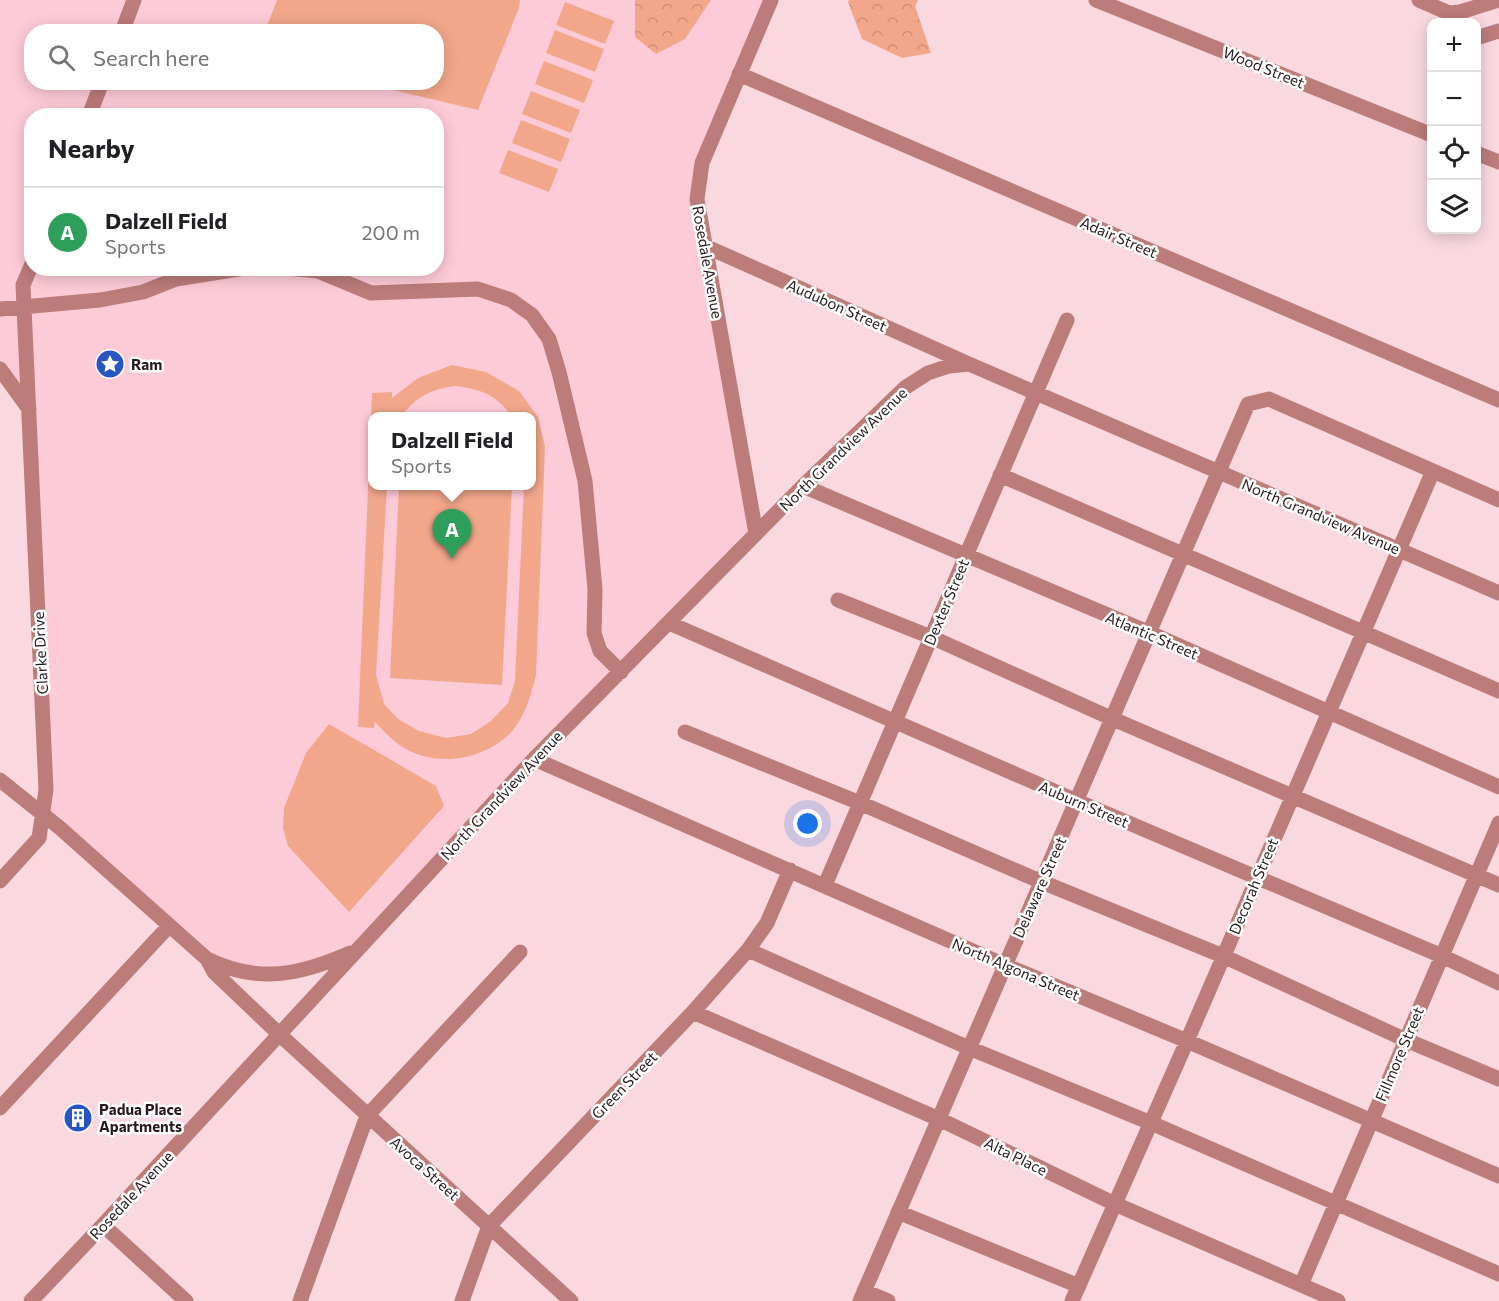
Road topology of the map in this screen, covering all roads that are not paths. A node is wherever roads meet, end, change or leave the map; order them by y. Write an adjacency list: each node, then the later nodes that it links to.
1 (134, 0): 6 (street)
2 (771, 0): 9 (street, Rosedale Avenue)
3 (1096, 0): 12 (street, Wood Street)
4 (1419, 0): 5 (street)
5 (1499, 0)
6 (125, 24)
7 (1499, 31): 8 (street)
8 (1481, 36)
9 (739, 74): 15 (street, Rosedale Avenue); 25 (street, Adair Street)
10 (99, 90): 11 (street)
11 (92, 108)
12 (1427, 133)
13 (1481, 155): 14 (street)
14 (1499, 162)
15 (705, 246): 22 (street, Audubon Street); 32 (street, Rosedale Avenue)
16 (27, 276): 19 (street, Clarke Drive)
17 (196, 276): 19 (street)
18 (328, 276): 42 (street)
19 (24, 308): 20 (street); 26 (street, Clarke Drive)
20 (0, 309)
21 (1067, 320): 24 (street, Dexter Street)
22 (969, 364): 24 (street, North Grandview Avenue); 30 (street, North Grandview Avenue)
23 (0, 369): 26 (street)
24 (1036, 392): 28 (street, North Grandview Avenue); 29 (street, Dexter Street)
25 (1499, 400)
26 (29, 409): 54 (street, Clarke Drive)
27 (1433, 471): 28 (street, Delaware Street); 31 (street); 33 (street, Decorah Street)
28 (1220, 473): 33 (street, North Grandview Avenue); 34 (street, Delaware Street)
29 (1000, 475): 34 (street); 35 (street, Dexter Street)
30 (803, 486): 32 (street, North Grandview Avenue); 35 (street, Atlantic Street)
31 (1499, 500)
32 (756, 534): 38 (street, North Grandview Avenue)
33 (1400, 549): 36 (street, North Grandview Avenue); 40 (street, Decorah Street)
34 (1184, 554): 39 (street, Delaware Street); 40 (street)
35 (966, 555): 39 (street, Atlantic Street); 41 (street, Dexter Street)
36 (1499, 593)
37 (838, 600): 41 (street)
38 (669, 623): 42 (street, North Grandview Avenue); 46 (street, Auburn Street)
39 (1150, 633): 44 (street, Atlantic Street); 45 (street, Delaware Street)
40 (1364, 633): 43 (street); 44 (street, Decorah Street)
41 (931, 637): 45 (street); 46 (street, Dexter Street)
42 (621, 672): 48 (street, North Grandview Avenue)
43 (1499, 691)
44 (1329, 712): 50 (street, Atlantic Street); 51 (street, Decorah Street)
45 (1113, 719): 51 (street); 52 (street, Delaware Street)
46 (895, 721): 52 (street, Auburn Street); 53 (street, Dexter Street)
47 (685, 732): 53 (street)
48 (534, 759): 56 (street, North Algona Street); 64 (street, North Grandview Avenue)
49 (0, 780): 54 (street, North Grandview Avenue)
50 (1499, 787)
51 (1292, 796): 57 (street); 58 (street, Decorah Street)
52 (1077, 801): 58 (street, Auburn Street); 60 (street, Delaware Street)
53 (860, 803): 60 (street); 61 (street, Dexter Street)
54 (44, 816): 59 (street, Clarke Drive); 63 (street, North Grandview Avenue)
55 (1499, 824): 57 (street, Fillmore Street)
56 (790, 870): 61 (street, North Algona Street); 65 (street, Green Street)
57 (1477, 876): 62 (street); 68 (street, Fillmore Street)
58 (1257, 877): 67 (street, Decorah Street); 68 (street, Auburn Street)
59 (0, 881)
60 (1042, 882): 67 (street); 70 (street, Delaware Street)
61 (825, 885): 70 (street, North Algona Street)
62 (1499, 885)
63 (170, 926): 69 (street, North Grandview Avenue); 78 (street)
64 (356, 950): 69 (street, North Grandview Avenue); 73 (street, North Grandview Avenue)
65 (748, 950): 72 (street, Green Street); 76 (street)
66 (520, 952): 79 (street)
67 (1223, 956): 74 (street); 75 (street, Decorah Street)
68 (1442, 956): 71 (street, Auburn Street); 74 (street, Fillmore Street)
69 (207, 958): 73 (street, North Grandview Avenue)
70 (1005, 965): 75 (street, North Algona Street); 76 (street, Delaware Street)
71 (1499, 982)
72 (693, 1012): 80 (street, Alta Place); 88 (street, Green Street)
73 (279, 1034): 79 (street, Avoca Street); 87 (street, Rosedale Avenue)
74 (1406, 1040): 77 (street); 81 (street, Fillmore Street)
75 (1187, 1041): 81 (street, North Algona Street); 82 (street, Decorah Street)
76 (969, 1048): 80 (street, Delaware Street); 82 (street)
77 (1499, 1079)
78 (0, 1108)
79 (368, 1116): 88 (street, Avoca Street); 95 (street)
80 (939, 1119): 85 (street, Alta Place); 86 (street, Delaware Street)
81 (1371, 1120): 83 (street, North Algona Street); 84 (street, Fillmore Street)
82 (1151, 1123): 84 (street); 85 (street, Decorah Street)
83 (1499, 1176)
84 (1336, 1203): 89 (street); 90 (street, Fillmore Street)
85 (1115, 1204): 90 (street, Alta Place); 91 (street, Decorah Street)
86 (898, 1212): 91 (street); 92 (street, Delaware Street)
87 (103, 1226): 93 (street, Rosedale Avenue); 94 (street)
88 (489, 1226): 96 (street, Green Street); 97 (street, Avoca Street)
89 (1499, 1274)
90 (1301, 1285): 100 (street, Alta Place)
91 (1079, 1286): 99 (street, Decorah Street)
92 (862, 1296): 98 (street)
93 (31, 1301)
94 (186, 1301)
95 (300, 1301)
96 (462, 1301)
97 (571, 1301)
98 (888, 1301)
99 (1072, 1301)
100 (1338, 1301)

